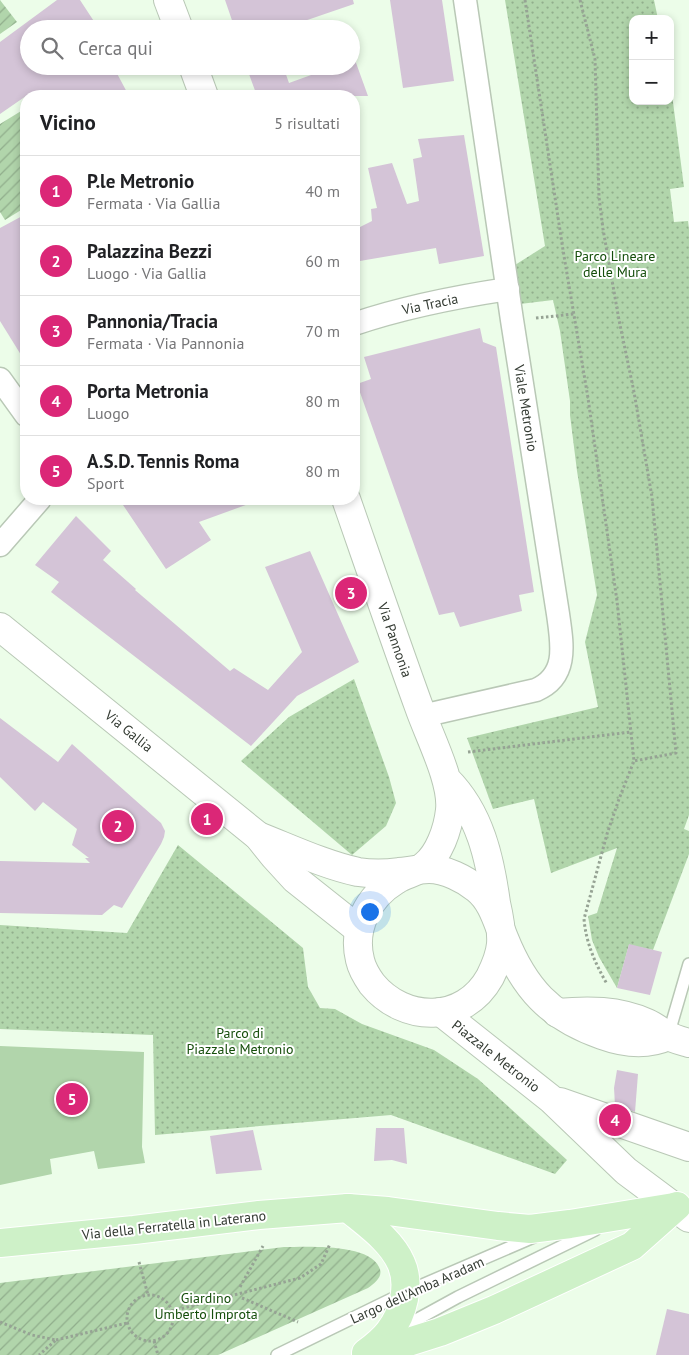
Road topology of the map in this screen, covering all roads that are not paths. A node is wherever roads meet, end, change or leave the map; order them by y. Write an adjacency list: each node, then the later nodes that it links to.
1 (168, 0): 3 (main road)
2 (465, 0): 6 (street, Viale Metronio)
3 (176, 20)
4 (196, 75): 5 (main road)
5 (202, 90)
6 (508, 289): 7 (street, Via Tracia); 14 (street, Viale Metronio)
7 (360, 322)
8 (0, 379): 9 (street)
9 (20, 407)
10 (35, 505): 12 (street)
11 (348, 505): 14 (main road, Via Pannonia)
12 (0, 546)
13 (0, 627): 16 (main road, Via Gallia)
14 (422, 716): 15 (main road, Via Pannonia)
15 (447, 780): 17 (main road, Piazzale Metronio); 19 (main road, Piazzale Metronio)
16 (258, 836): 17 (main road, Piazzale Metronio); 18 (main road)
17 (418, 870): 18 (main road, Piazzale Metronio); 19 (main road, Piazzale Metronio)
18 (358, 929): 21 (main road, Piazzale Metronio)
19 (501, 930): 21 (main road, Piazzale Metronio); 22 (main road, Piazzale Metronio)
20 (689, 964): 22 (lane)
21 (441, 1012): 23 (main road, Piazzale Metronio)
22 (678, 1040)
23 (551, 1099): 24 (main road, Piazzale Metronio); 26 (main road, Piazzale Metronio)
24 (689, 1147)
25 (348, 1208): 28 (main road, Largo dell'Amba Aradam); 29 (main road, Via della Ferratella in Laterano); 30 (main road)
26 (684, 1208): 27 (main road, Largo dell'Amba Aradam); 32 (main road)
27 (619, 1216): 28 (main road, Largo dell'Amba Aradam); 32 (lane, Largo dell'Amba Aradam)
28 (558, 1226): 30 (lane, Largo dell'Amba Aradam)
29 (0, 1243)
30 (406, 1292): 31 (lane, Largo dell'Amba Aradam); 32 (main road)
31 (277, 1355)
32 (365, 1355)

